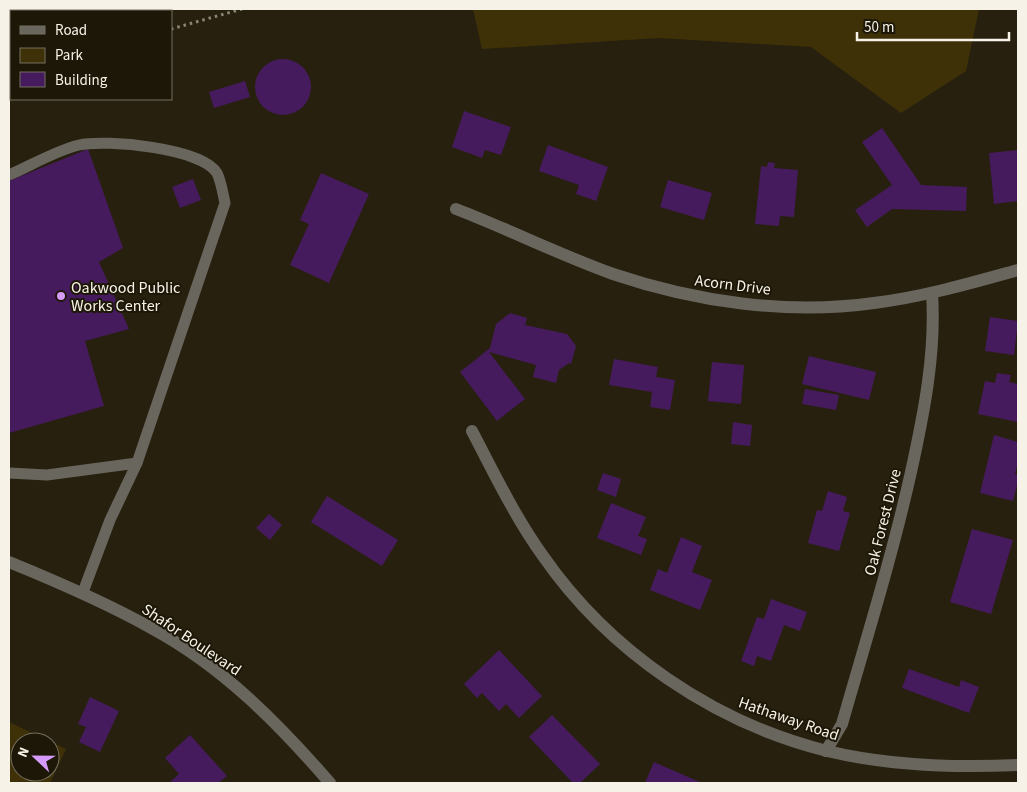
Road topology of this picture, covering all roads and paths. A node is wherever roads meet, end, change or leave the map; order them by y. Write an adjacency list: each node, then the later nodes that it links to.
1 (242, 9): 2 (path)
2 (172, 29)
3 (9, 175): 8 (lane)
4 (456, 208): 6 (street, Acorn Drive)
5 (1018, 270): 6 (street, Acorn Drive)
6 (932, 292): 12 (street, Oak Forest Drive)
7 (472, 431): 12 (street, Hathaway Road)
8 (137, 463): 9 (lane); 11 (lane)
9 (9, 473)
10 (9, 562): 11 (street, Shafor Boulevard)
11 (83, 592): 14 (street, Shafor Boulevard)
12 (826, 751): 13 (street, Hathaway Road)
13 (1018, 765)
14 (330, 783)

